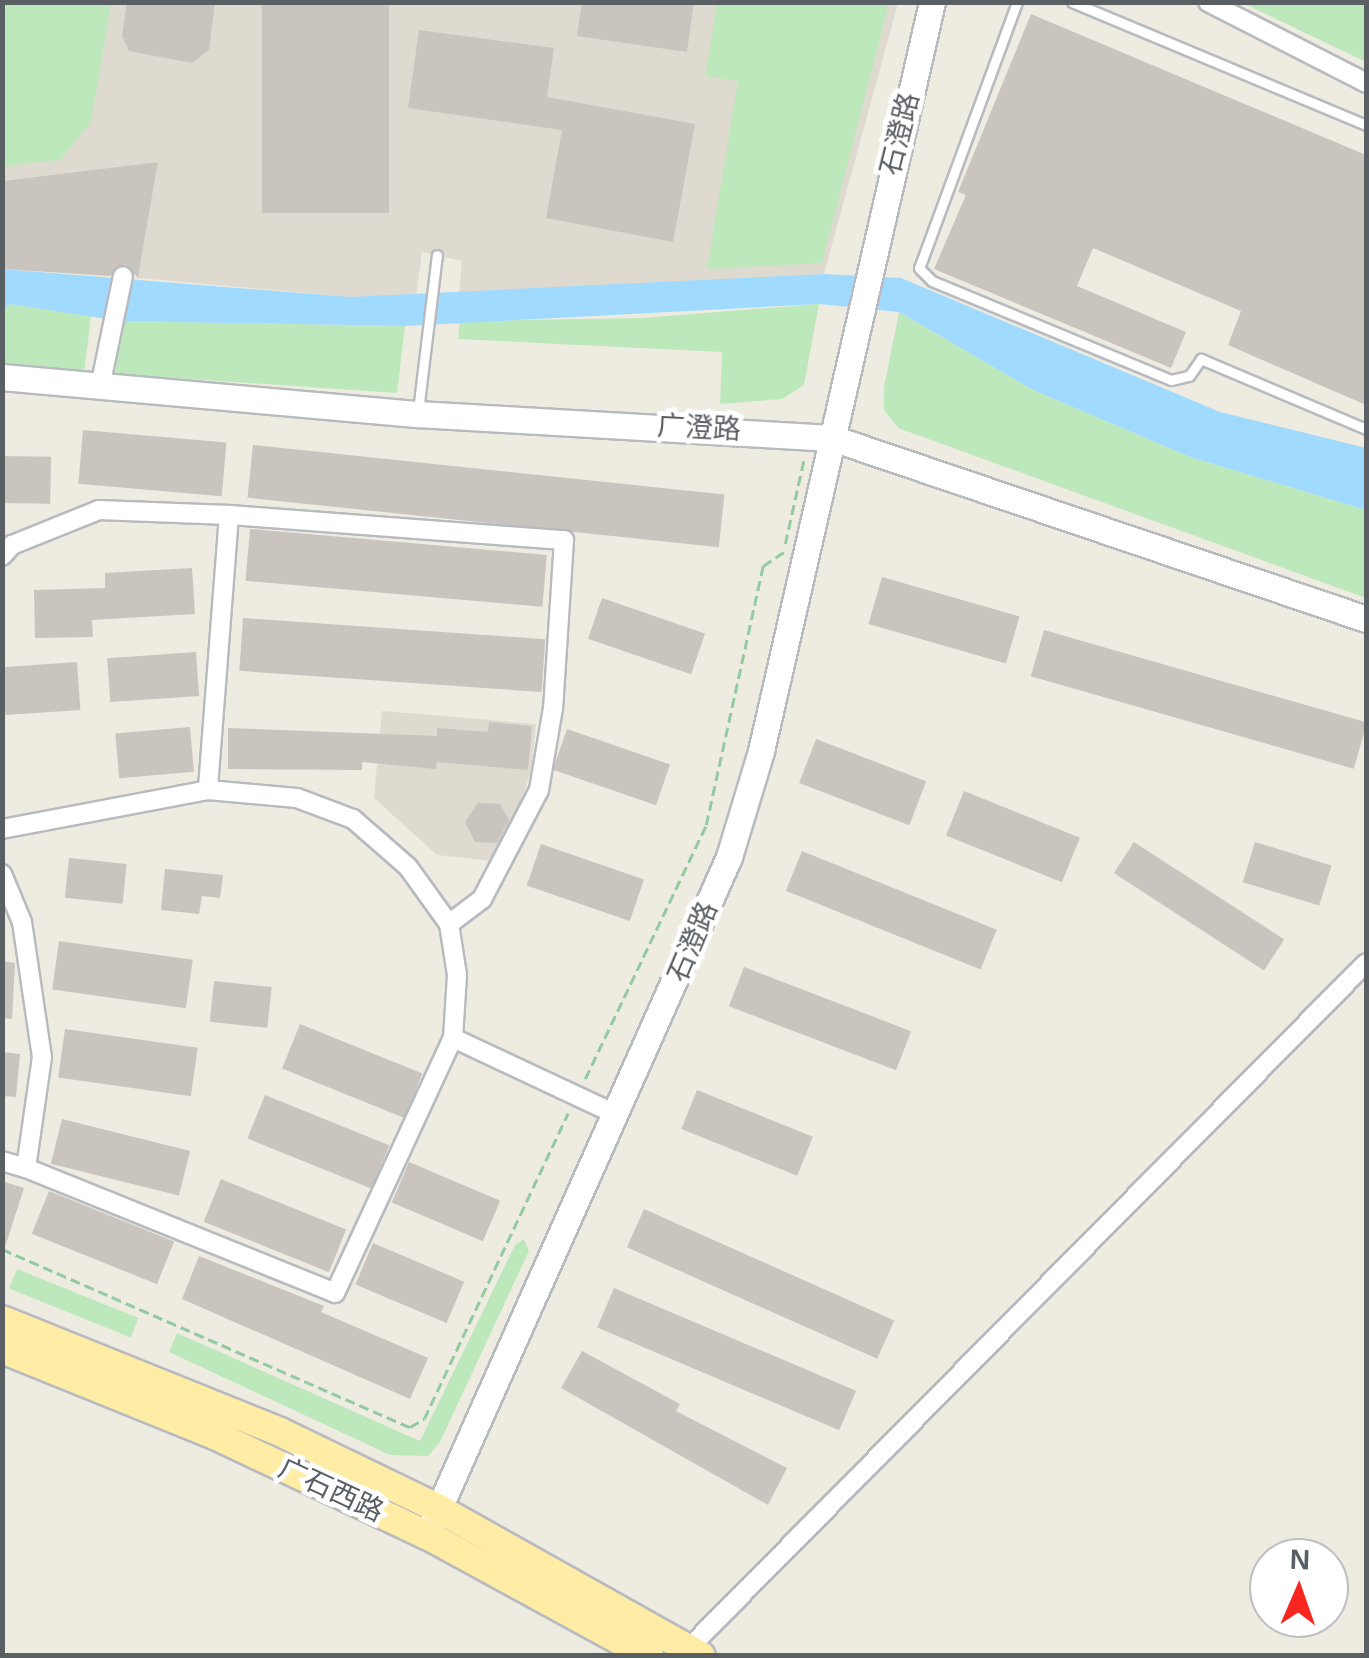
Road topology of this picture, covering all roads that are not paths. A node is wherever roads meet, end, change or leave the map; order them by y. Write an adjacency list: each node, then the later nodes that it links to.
1 (932, 2): 13 (street, 石澄路)
2 (1018, 2): 12 (lane)
3 (1072, 2): 6 (lane)
4 (1208, 2): 5 (street)
5 (1366, 83)
6 (1366, 125)
7 (436, 255): 11 (lane)
8 (123, 276): 10 (street)
9 (2, 376): 10 (street, 广澄路)
10 (100, 386): 11 (street, 广澄路)
11 (417, 414): 13 (street, 广澄路)
12 (1366, 429)
13 (832, 438): 16 (street, 广澄路); 23 (street, 石澄路)
14 (229, 516): 15 (street); 17 (street); 20 (street)
15 (2, 556)
16 (1366, 618)
17 (208, 790): 18 (street); 20 (street)
18 (2, 829)
19 (2, 874): 25 (street)
20 (449, 924): 22 (street)
21 (1366, 963): 30 (street)
22 (454, 1038): 23 (street); 25 (street)
23 (616, 1114): 28 (street, 石澄路)
24 (2, 1161): 25 (street)
25 (26, 1168)
26 (2, 1320): 28 (main road)
27 (2, 1349): 29 (main road, 广石西路)
28 (439, 1508): 29 (street, 石澄路); 30 (main road)
29 (427, 1535): 31 (main road, 广石西路)
30 (691, 1653)
31 (648, 1656)

